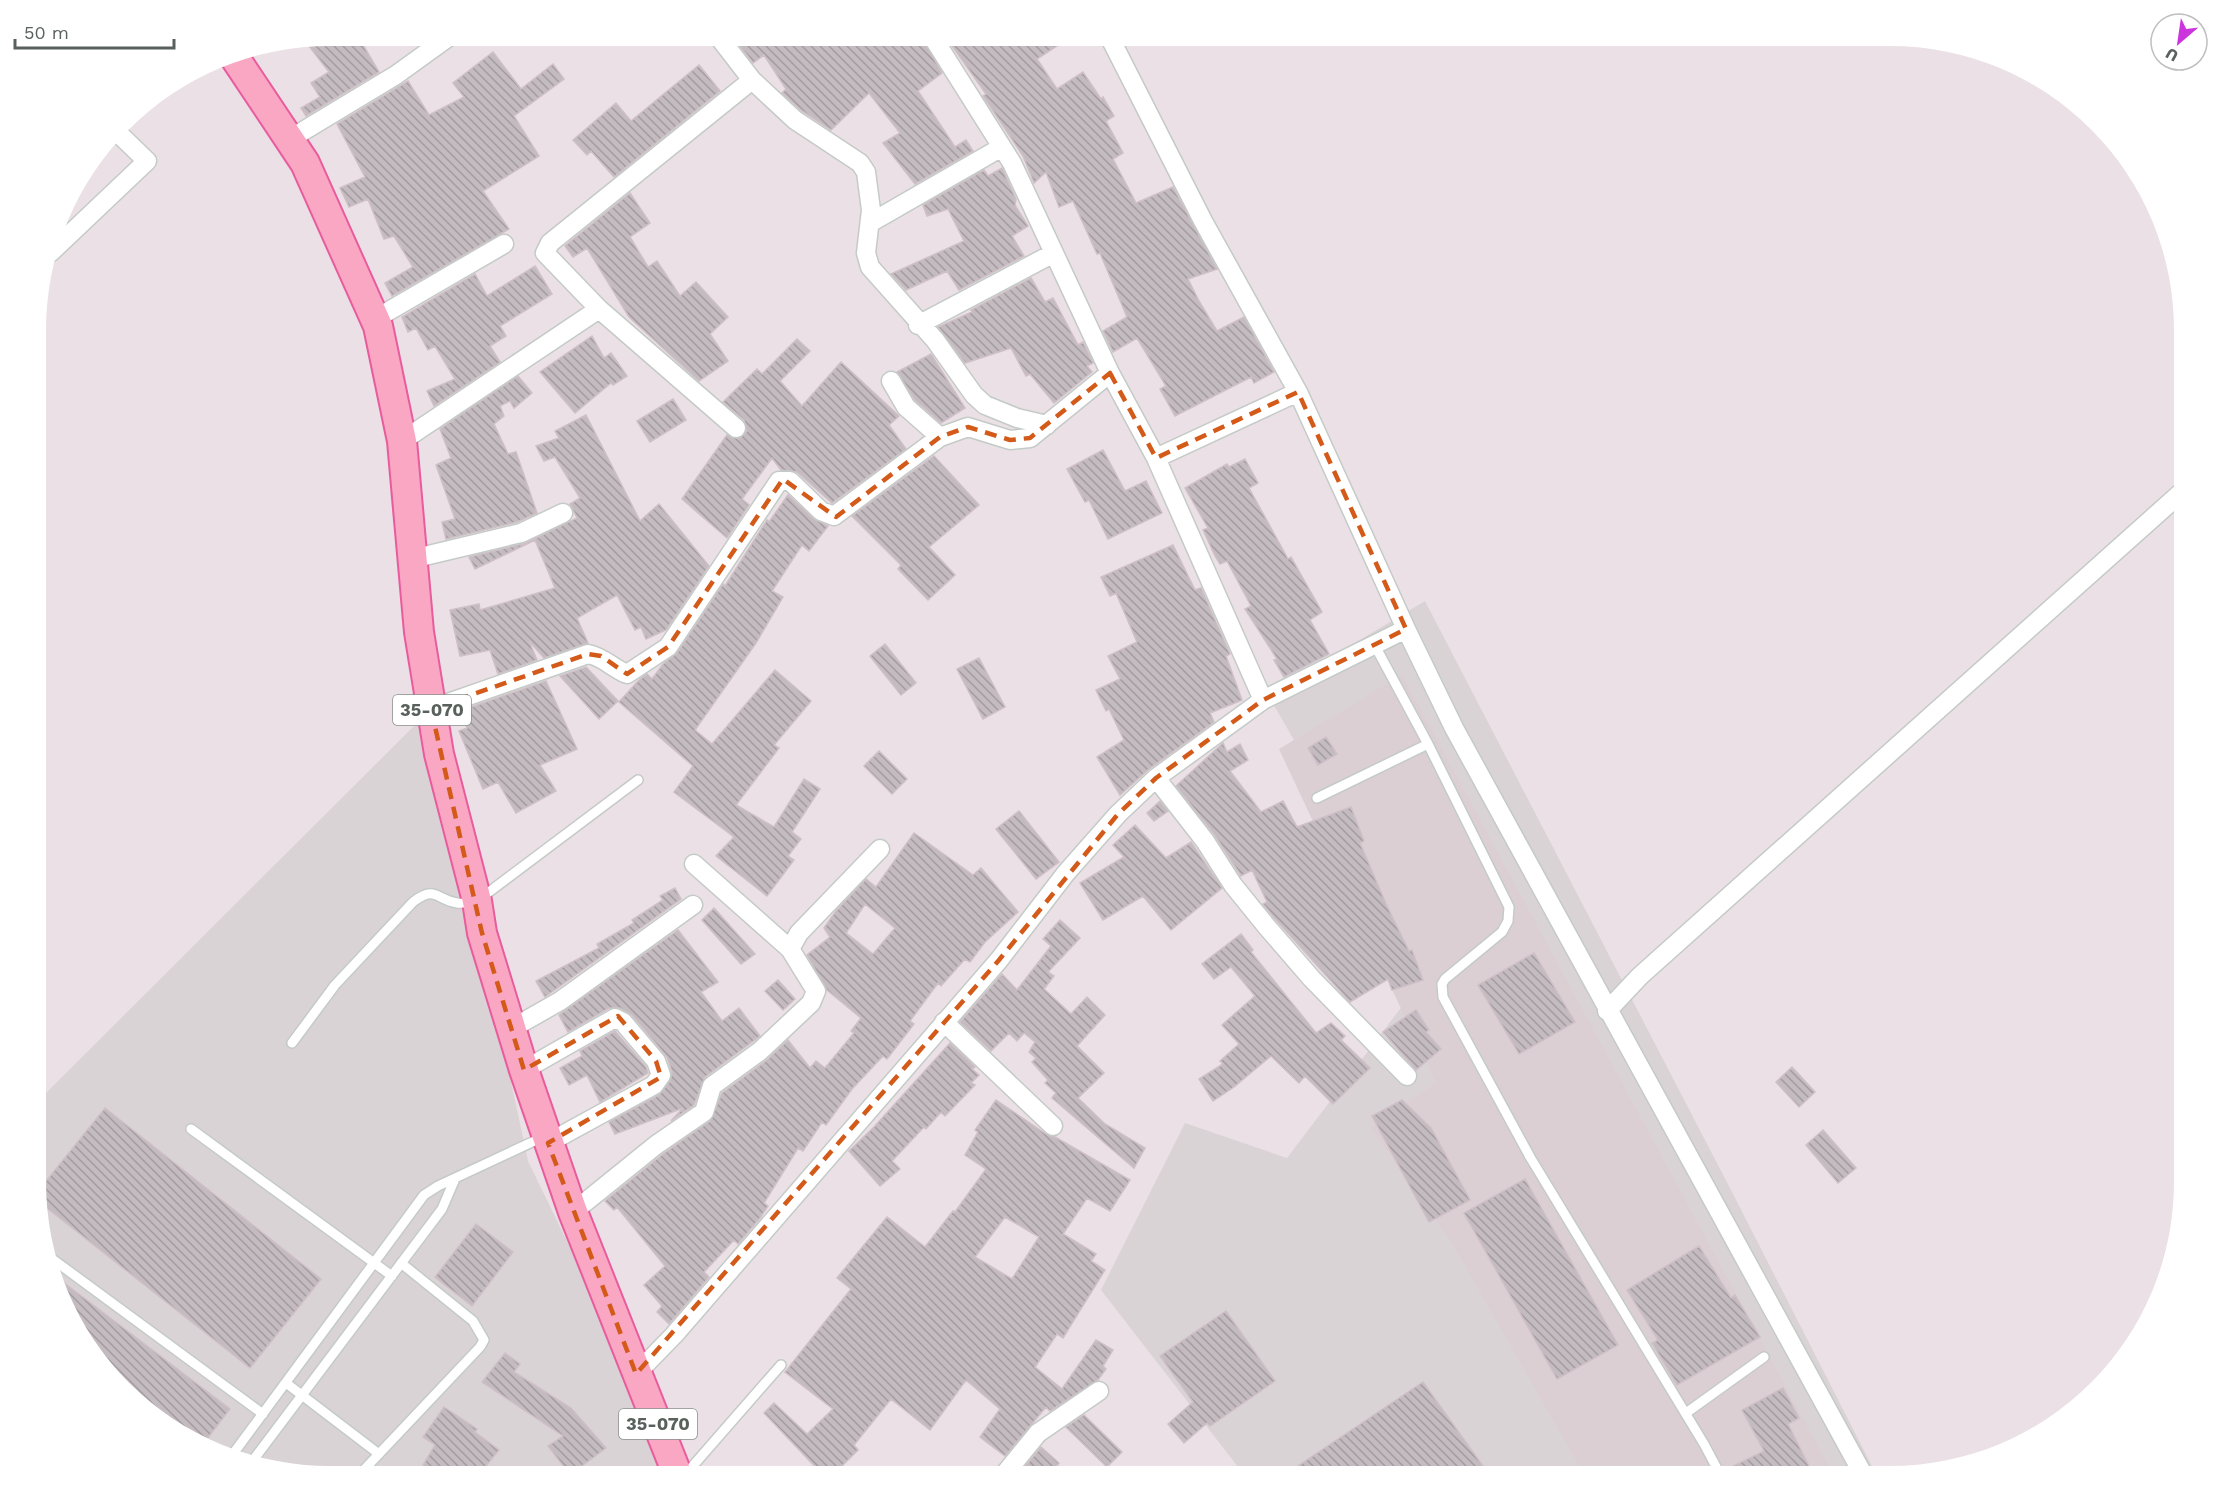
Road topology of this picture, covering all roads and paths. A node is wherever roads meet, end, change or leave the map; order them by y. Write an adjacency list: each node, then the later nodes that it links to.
1 (436, 46): 8 (street)
2 (724, 46): 6 (street)
3 (938, 46): 9 (street)
4 (1114, 46): 19 (street)
5 (238, 62): 8 (main road, 35-070)
6 (747, 84): 10 (street); 14 (street)
7 (123, 137): 11 (street)
8 (290, 139): 15 (main road, 35-070)
9 (1002, 147): 10 (street); 13 (street)
10 (870, 223): 16 (street)
11 (60, 244)
12 (504, 244): 15 (street)
13 (1054, 253): 16 (street); 17 (street)
14 (599, 309): 20 (street); 23 (street)
15 (375, 319): 23 (main road, 35-070)
16 (918, 325): 21 (street)
17 (1110, 373): 21 (street); 24 (street)
18 (891, 381): 22 (street)
19 (1298, 392): 24 (street); 28 (street)
20 (736, 428)
21 (1040, 431): 22 (street)
22 (940, 437): 31 (street)
23 (402, 441): 27 (main road, 35-070)
24 (1156, 458): 30 (street)
25 (2174, 499): 41 (street)
26 (563, 513): 27 (street)
27 (412, 559): 31 (main road, 35-070)
28 (1406, 629): 29 (street); 41 (street)
29 (1374, 644): 30 (street); 32 (lane)
30 (1263, 700): 33 (street)
31 (431, 708): 38 (main road, 35-070)
32 (1428, 744): 35 (lane); 62 (lane)
33 (1156, 778): 42 (street); 46 (street)
34 (638, 780): 38 (lane)
35 (1317, 798)
36 (880, 849): 40 (street)
37 (694, 864): 40 (street)
38 (477, 901): 43 (main road, 35-070); 44 (lane)
39 (693, 905): 43 (street)
40 (790, 950): 51 (street)
41 (1607, 1011): 72 (street)
42 (944, 1022): 47 (street); 58 (street)
43 (511, 1029): 45 (main road, 35-070)
44 (292, 1043)
45 (524, 1070): 49 (main road, 35-070); 49 (street)
46 (1407, 1076)
47 (1053, 1126)
48 (191, 1129): 52 (lane)
49 (547, 1139): 50 (lane); 51 (main road, 35-070)
50 (453, 1180): 52 (lane); 53 (lane)
51 (573, 1212): 58 (main road, 35-070)
52 (374, 1262): 55 (lane); 59 (lane)
53 (401, 1263): 55 (lane); 65 (lane)
54 (59, 1264): 63 (lane)
55 (392, 1276): 61 (lane)
56 (1764, 1357): 62 (lane)
57 (781, 1365): 69 (lane)
58 (636, 1374): 68 (main road, 35-070)
59 (286, 1383): 61 (lane); 63 (lane)
60 (1099, 1391): 70 (street)
61 (302, 1395): 65 (lane); 66 (lane)
62 (1686, 1413): 71 (lane)
63 (263, 1414): 64 (lane)
64 (237, 1449)
65 (379, 1454): 67 (lane)
66 (256, 1456)
67 (368, 1466)
68 (674, 1466)
69 (693, 1466)
70 (1011, 1466)
71 (1715, 1466)
72 (1858, 1466)

